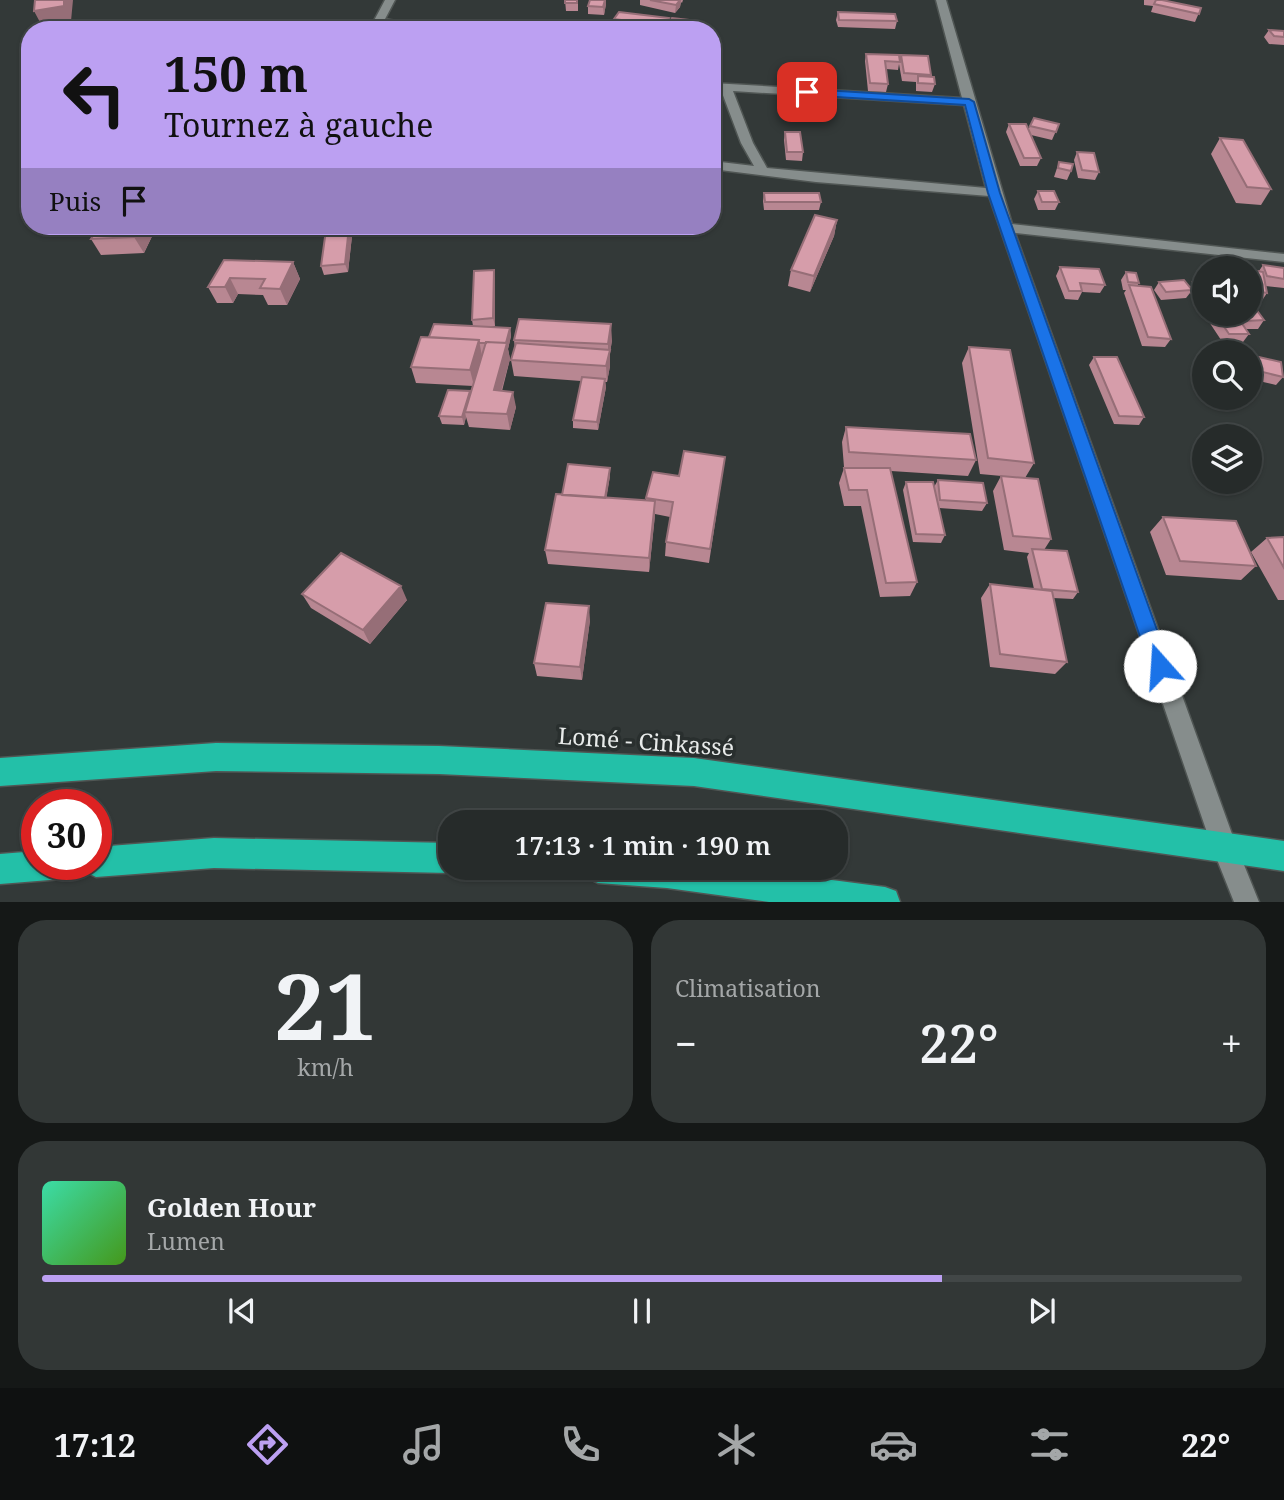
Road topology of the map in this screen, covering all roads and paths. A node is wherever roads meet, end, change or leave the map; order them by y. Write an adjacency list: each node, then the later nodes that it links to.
1 (390, 0): 3 (street)
2 (941, 0): 6 (street)
3 (379, 21)
4 (721, 87): 5 (street)
5 (726, 88): 6 (street); 8 (street)
6 (969, 102): 9 (street)
7 (721, 166): 8 (street)
8 (762, 170): 9 (street)
9 (994, 193): 10 (street)
10 (1006, 228): 11 (street); 13 (street)
11 (1284, 258)
12 (0, 772): 13 (highway, Lomé - Cinkassé)
13 (1224, 846): 14 (highway, Lomé - Cinkassé); 21 (street)
14 (1284, 856)
15 (438, 858): 16 (highway)
16 (112, 861)
17 (21, 867): 18 (highway)
18 (0, 869)
19 (722, 880): 20 (highway)
20 (885, 901)
21 (1247, 901)

